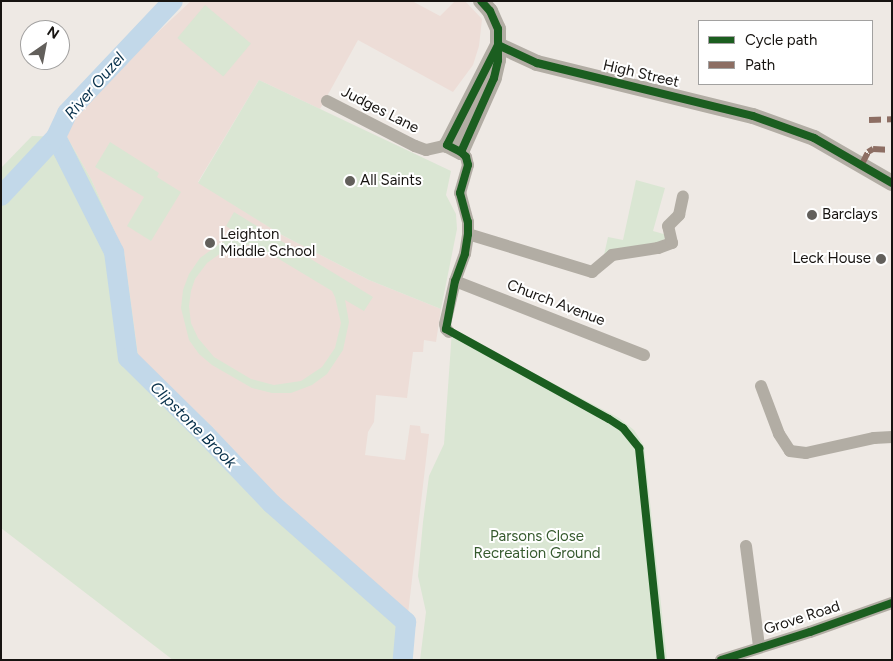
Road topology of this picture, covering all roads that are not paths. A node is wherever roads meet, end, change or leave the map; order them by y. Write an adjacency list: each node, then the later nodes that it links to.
1 (481, 1): 2 (street)
2 (498, 45): 4 (street); 5 (street, High Street)
3 (327, 101): 4 (street, Judges Lane)
4 (454, 148): 7 (street)
5 (892, 182)
6 (683, 196): 7 (street)
7 (468, 234): 8 (street)
8 (455, 281): 9 (street); 10 (street, Church Avenue)
9 (450, 332)
10 (644, 355)
11 (760, 386): 12 (street)
12 (892, 437)
13 (746, 546): 15 (street)
14 (892, 603): 15 (street, Grove Road)
15 (759, 646): 16 (street, Grove Road)
16 (721, 660)

